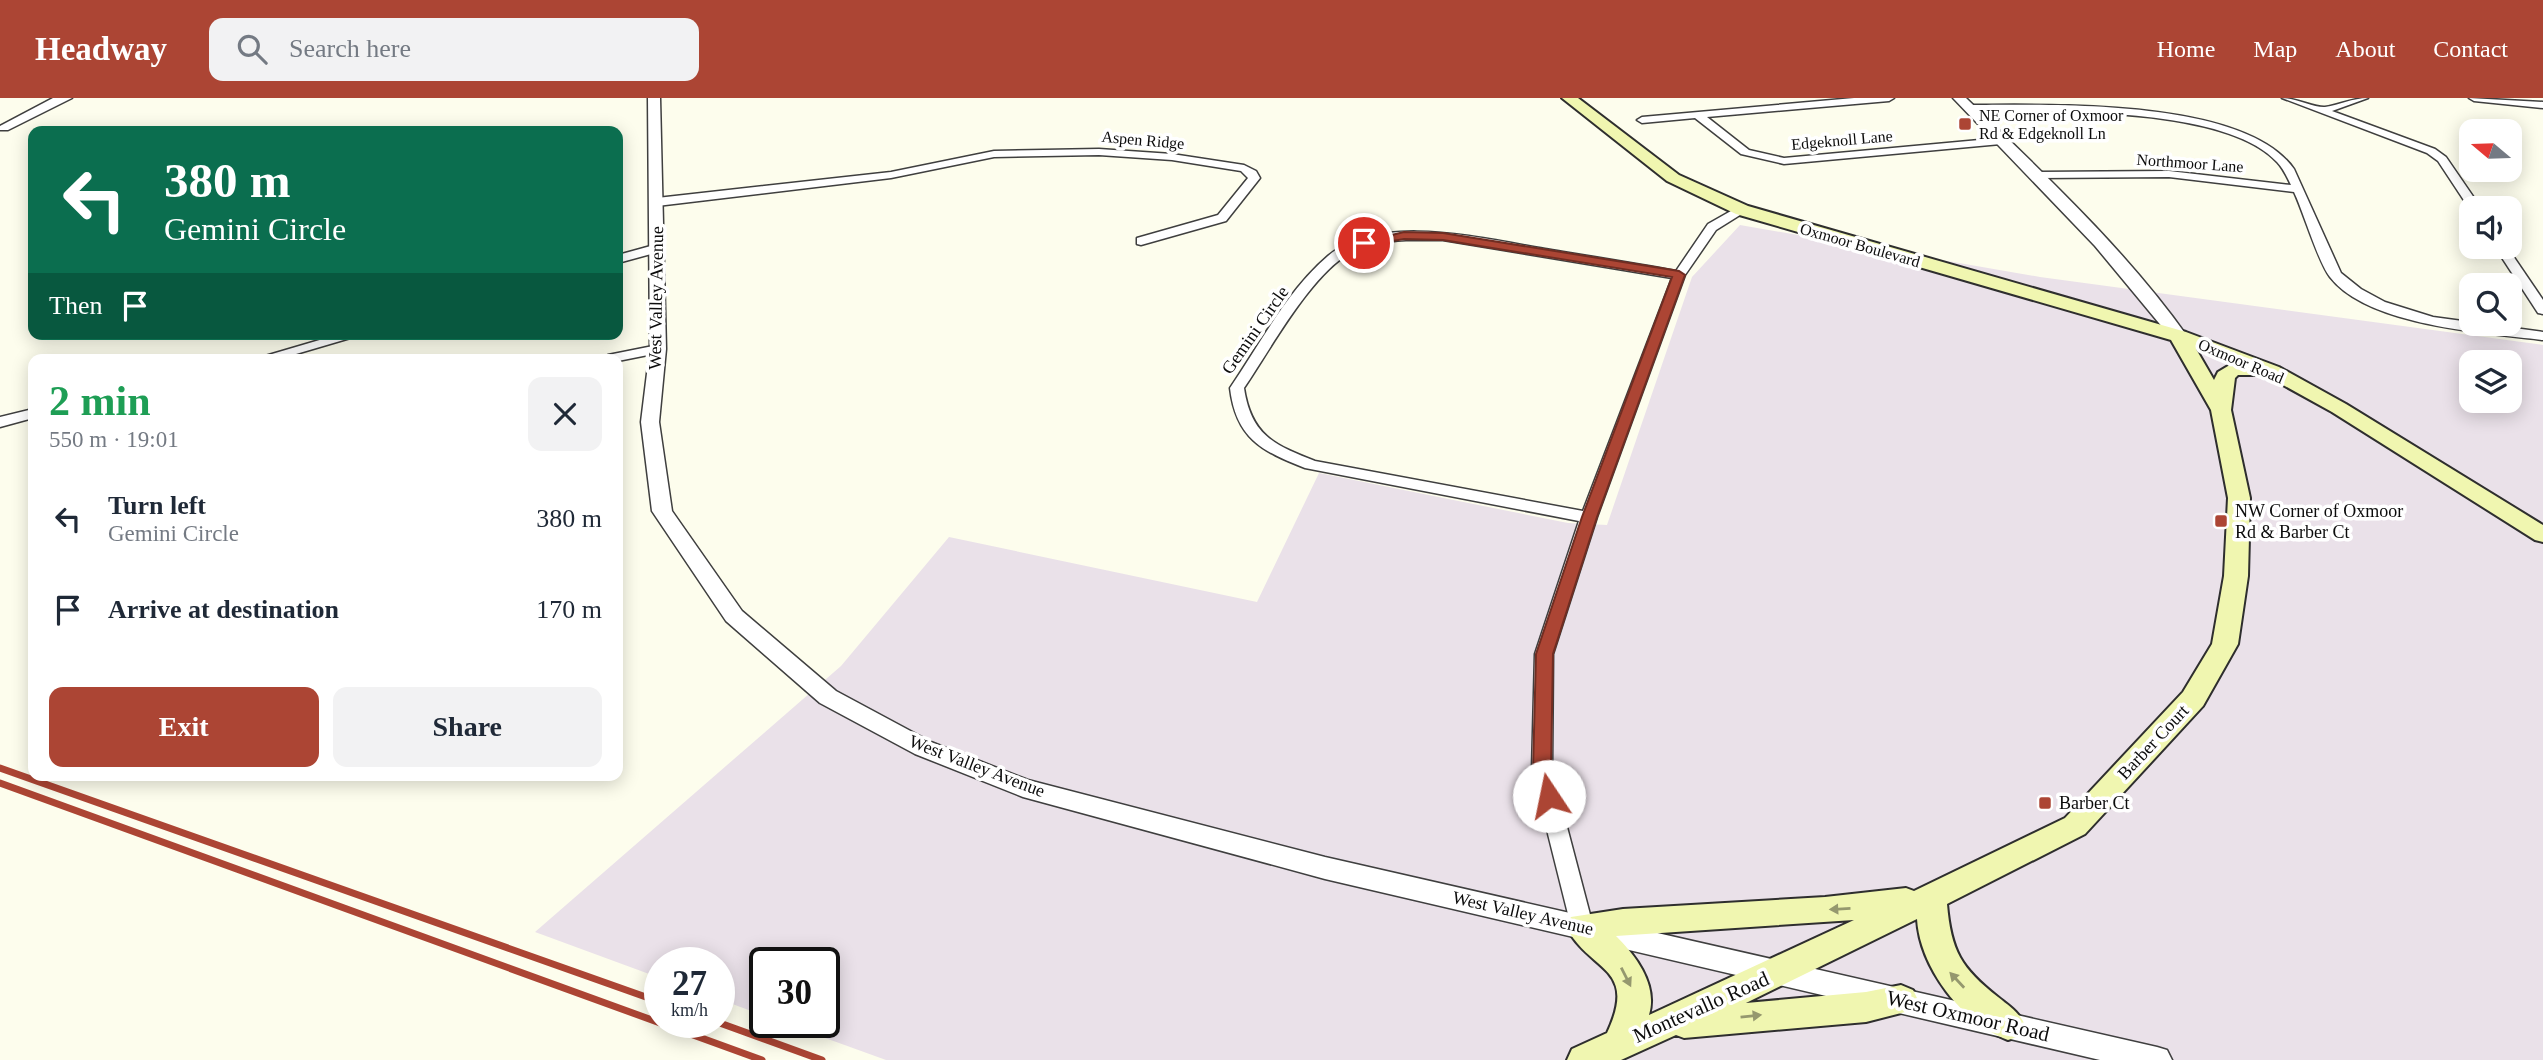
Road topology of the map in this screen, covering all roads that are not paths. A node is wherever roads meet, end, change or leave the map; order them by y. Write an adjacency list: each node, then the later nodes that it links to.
1 (654, 98): 18 (street, West Valley Avenue)
2 (1569, 98): 19 (main road, Oxmoor Boulevard)
3 (1889, 98): 11 (street)
4 (2287, 98): 10 (street)
5 (2363, 98): 10 (street)
6 (2474, 98): 9 (street)
7 (61, 99): 13 (street)
8 (1964, 103): 14 (street, Oxmoor Road); 16 (street)
9 (2543, 105)
10 (2325, 110): 17 (street)
11 (1699, 116): 12 (street); 14 (street, Edgeknoll Lane)
12 (1642, 120)
13 (4, 128)
14 (2001, 141): 15 (street, Oxmoor Road)
15 (2039, 175): 16 (street, Northmoor Lane); 26 (street, Oxmoor Road)
16 (2296, 189): 27 (street)
17 (2467, 196)
18 (657, 205): 20 (street, Aspen Ridge); 21 (street, West Valley Avenue)
19 (1742, 210): 24 (street); 26 (main road, Oxmoor Boulevard)
20 (1141, 241)
21 (658, 248): 22 (street); 29 (street, West Valley Avenue)
22 (623, 258)
23 (2509, 259): 25 (street)
24 (1679, 275): 36 (street); 36 (street, Gemini Circle)
25 (2543, 310)
26 (2179, 336): 32 (main road, Oxmoor Road); 33 (main road, Barber Court)
27 (2543, 336)
28 (334, 340): 30 (street)
29 (658, 349): 31 (street); 39 (street, West Valley Avenue)
30 (281, 354)
31 (623, 356)
32 (2272, 372): 33 (main road); 37 (main road, Oxmoor Road)
33 (2221, 410): 38 (main road, Barber Court)
34 (28, 415): 35 (street)
35 (0, 422)
36 (1589, 517): 39 (street)
37 (2543, 536)
38 (1931, 897): 39 (main road, one-way to 39); 40 (main road, Barber Court); 42 (main road, one-way to 38)
39 (1582, 926): 40 (street, West Valley Avenue); 44 (main road, one-way to 44)
40 (1780, 972): 41 (street, West Oxmoor Road); 43 (main road, Montevallo Road)
41 (1901, 1000): 42 (street, West Oxmoor Road); 43 (main road, one-way to 41)
42 (2008, 1025): 46 (street, West Oxmoor Road)
43 (1659, 1026): 44 (main road, Montevallo Road)
44 (1619, 1044): 45 (main road, Montevallo Road)
45 (1584, 1060)
46 (2157, 1060)

